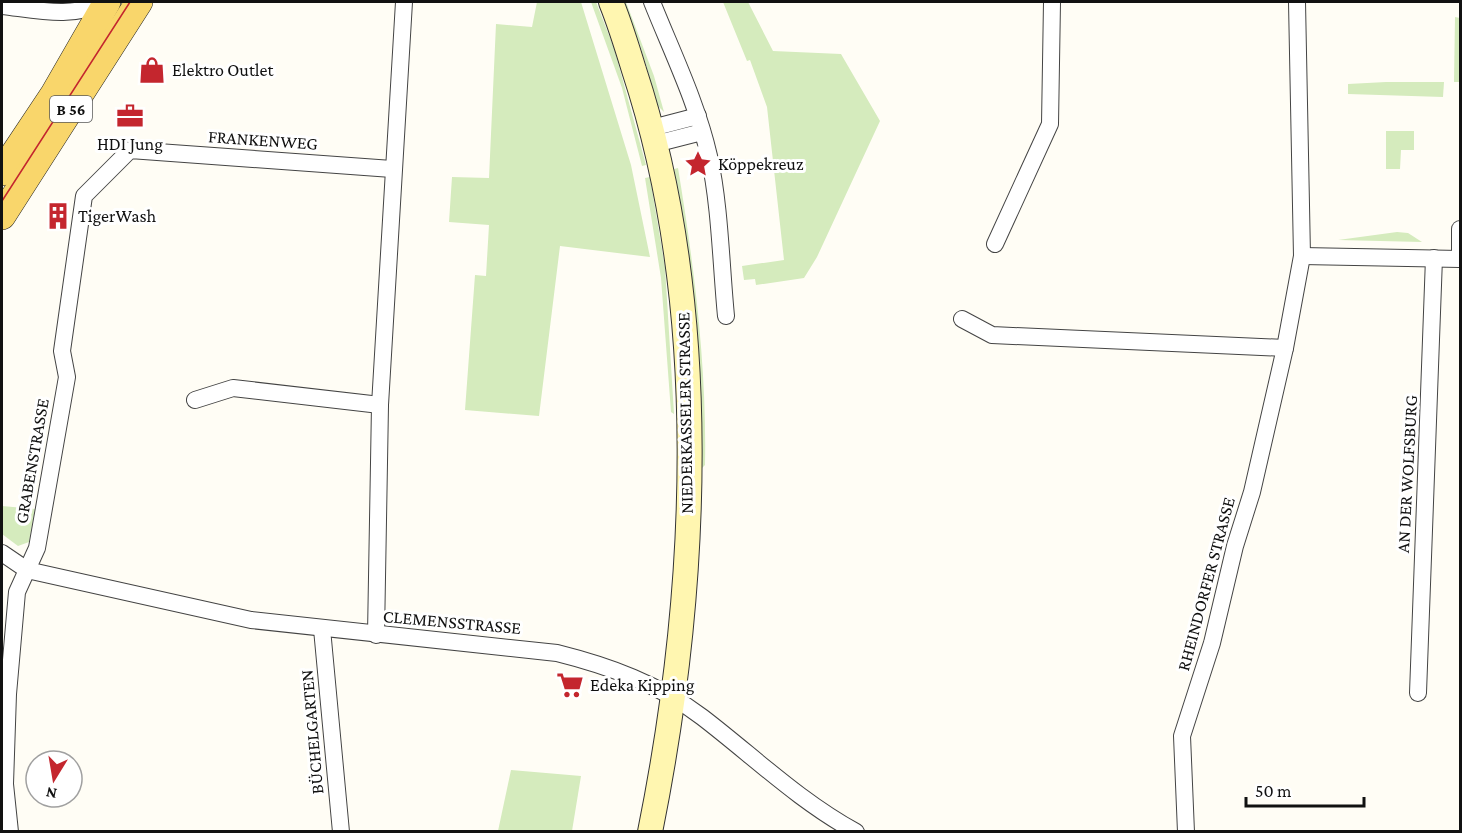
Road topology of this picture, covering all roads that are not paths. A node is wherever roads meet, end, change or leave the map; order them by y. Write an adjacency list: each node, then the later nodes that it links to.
1 (107, 2): 9 (street); 10 (main road, B 56)
2 (139, 2): 16 (main road, B 56)
3 (404, 2): 14 (street)
4 (611, 2): 12 (main road, NIEDERKASSELER STRASSE)
5 (652, 2): 11 (street)
6 (1052, 2): 18 (street)
7 (1297, 2): 19 (street, RHEINDORFER STRASSE)
8 (2, 6): 9 (street)
9 (59, 12): 10 (street)
10 (81, 50): 15 (main road, B 56)
11 (700, 124): 12 (street); 22 (street)
12 (654, 136): 32 (main road, NIEDERKASSELER STRASSE)
13 (130, 150): 14 (street, FRANKENWEG); 28 (street, GRABENSTRASSE)
14 (392, 169): 26 (street)
15 (2, 172)
16 (2, 216)
17 (1461, 230): 21 (street)
18 (995, 244)
19 (1302, 256): 20 (street); 24 (street, RHEINDORFER STRASSE)
20 (1434, 258): 21 (street); 31 (street, AN DER WOLFSBURG)
21 (1460, 259)
22 (726, 316)
23 (962, 319): 24 (street)
24 (1285, 348): 37 (street, RHEINDORFER STRASSE)
25 (195, 400): 26 (street)
26 (380, 405): 30 (street)
27 (2, 553): 28 (street, CLEMENSSTRASSE)
28 (27, 570): 29 (street, CLEMENSSTRASSE); 33 (street, GRABENSTRASSE)
29 (322, 629): 30 (street, CLEMENSSTRASSE); 34 (street, BÜCHELGARTEN)
30 (376, 635): 32 (street, CLEMENSSTRASSE)
31 (1418, 693)
32 (673, 699): 35 (main road, NIEDERKASSELER STRASSE); 36 (street, CLEMENSSTRASSE)
33 (10, 831)
34 (341, 831)
35 (650, 831)
36 (856, 831)
37 (1186, 831)

